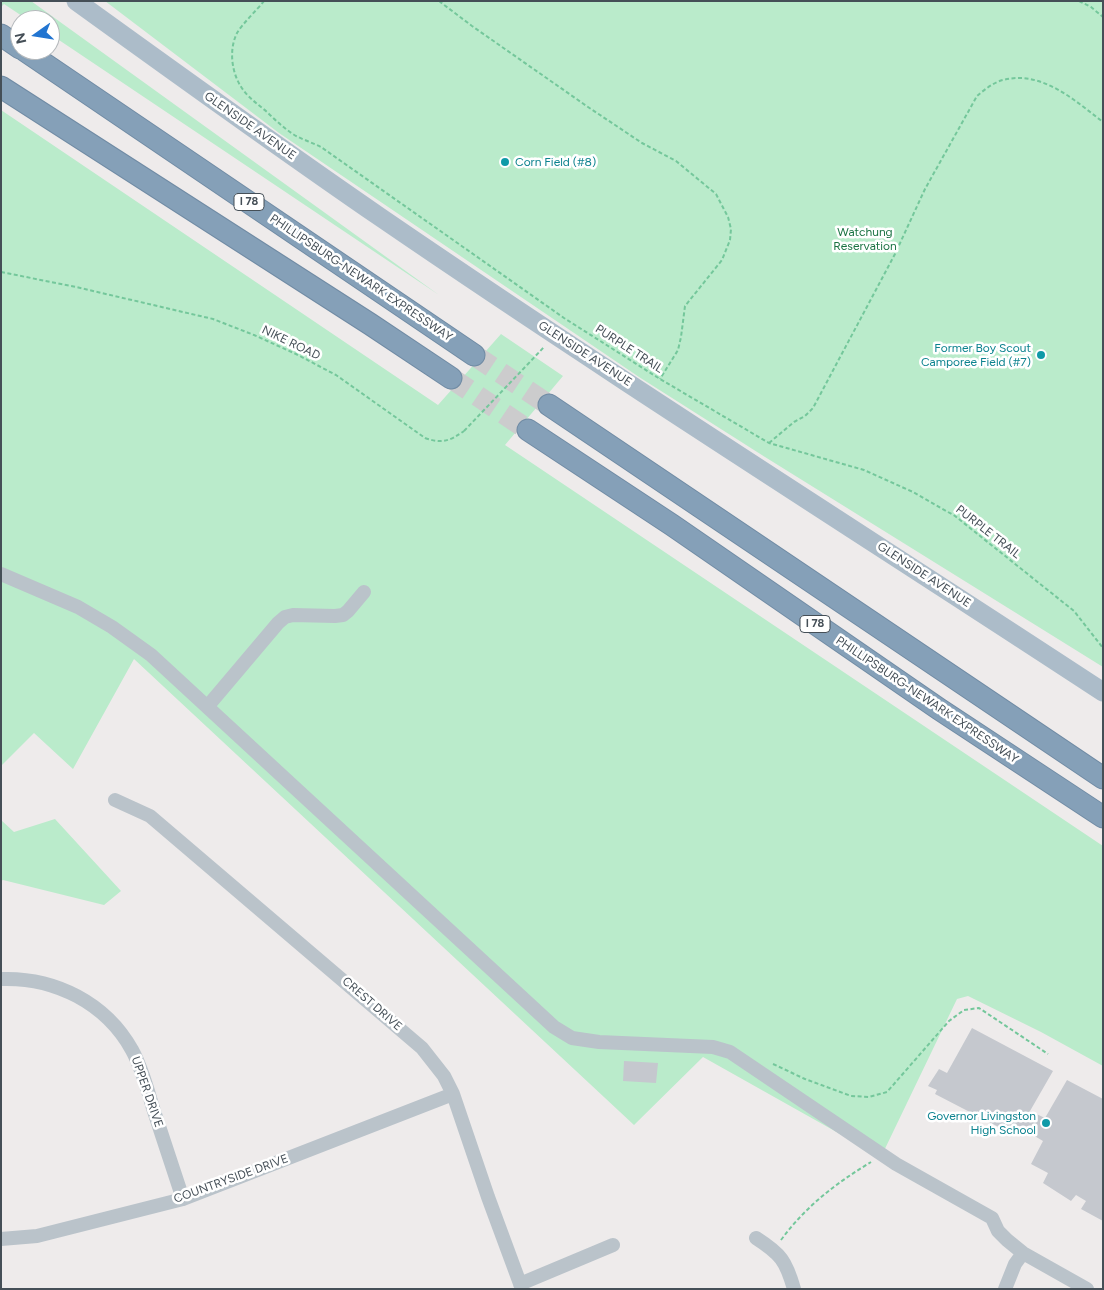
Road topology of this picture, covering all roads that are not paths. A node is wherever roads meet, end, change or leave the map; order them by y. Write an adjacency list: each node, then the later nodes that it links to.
1 (76, 1): 10 (main road, GLENSIDE AVENUE)
2 (39, 60): 4 (highway, PHILLIPSBURG-NEWARK EXPRESSWAY / I 78)
3 (1, 87): 5 (highway)
4 (474, 355)
5 (451, 378)
6 (549, 405): 12 (highway, I 78)
7 (528, 430): 14 (highway, PHILLIPSBURG-NEWARK EXPRESSWAY / I 78)
8 (1, 574): 11 (street)
9 (364, 592): 11 (street)
10 (1103, 692)
11 (207, 707): 21 (street)
12 (1103, 778)
13 (115, 800): 16 (street, CREST DRIVE)
14 (1103, 817)
15 (1, 979): 17 (street, UPPER DRIVE)
16 (453, 1094): 17 (street, COUNTRYSIDE DRIVE); 22 (street, CREST DRIVE)
17 (183, 1199): 19 (street, COUNTRYSIDE DRIVE)
18 (756, 1238): 23 (street)
19 (1, 1239)
20 (613, 1245): 22 (street)
21 (1023, 1253): 24 (street); 25 (street)
22 (521, 1286)
23 (794, 1289)
24 (1006, 1289)
25 (1087, 1289)

